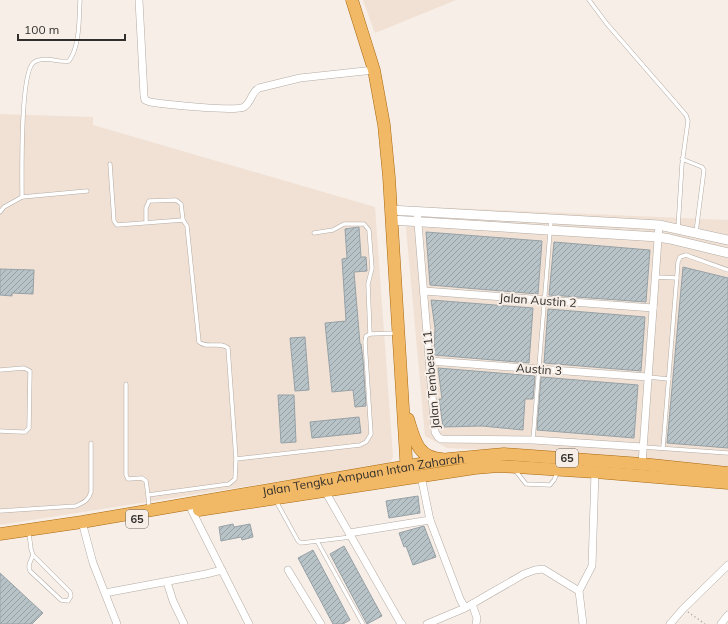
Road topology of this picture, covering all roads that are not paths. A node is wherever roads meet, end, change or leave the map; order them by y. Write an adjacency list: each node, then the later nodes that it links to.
1 (80, 0): 9 (lane)
2 (139, 0): 5 (street)
3 (352, 0): 5 (main road)
4 (589, 0): 6 (lane)
5 (374, 70): 12 (main road)
6 (682, 159): 18 (lane); 20 (lane)
7 (110, 164): 15 (lane)
8 (87, 192): 9 (lane)
9 (22, 197): 10 (lane)
10 (0, 212)
11 (417, 212): 12 (street); 13 (street); 16 (street, Jalan Tembesu 11)
12 (391, 215): 16 (street); 31 (main road)
13 (551, 218): 17 (street); 19 (lane)
14 (183, 220): 15 (lane); 15 (lane); 47 (lane)
15 (146, 222)
16 (418, 222): 19 (street); 28 (street, Jalan Tembesu 11)
17 (659, 225): 18 (street); 22 (street)
18 (678, 228): 20 (street)
19 (550, 230): 22 (street); 29 (lane)
20 (696, 232): 23 (street)
21 (314, 233): 32 (lane)
22 (658, 237): 24 (street); 26 (street)
23 (728, 240)
24 (728, 253)
25 (728, 270): 27 (lane)
26 (656, 277): 27 (lane); 30 (street)
27 (677, 278): 37 (lane)
28 (424, 291): 29 (street, Jalan Austin 2); 33 (street, Jalan Tembesu 11)
29 (545, 300): 30 (street, Jalan Austin 2); 34 (lane)
30 (653, 308): 36 (street)
31 (398, 332): 32 (lane); 39 (main road)
32 (370, 334): 47 (lane)
33 (430, 361): 34 (street, Austin 3); 41 (street, Jalan Tembesu 11)
34 (539, 369): 36 (street, Austin 3); 41 (lane)
35 (0, 370): 40 (lane)
36 (648, 378): 37 (lane); 44 (street)
37 (669, 379): 45 (lane)
38 (126, 384): 57 (lane)
39 (403, 402): 43 (main road); 48 (main road)
40 (0, 431)
41 (533, 440): 44 (street, Jalan Tembesu 11)
42 (91, 443): 61 (lane)
43 (406, 444): 50 (main road); 52 (main road)
44 (643, 447): 45 (lane); 49 (street)
45 (663, 448): 46 (lane)
46 (728, 453)
47 (236, 458): 57 (lane)
48 (449, 459): 49 (main road, Jalan Tengku Ampuan Intan Zaharah / 65); 52 (main road, Jalan Tengku Ampuan Intan Zaharah / 65)
49 (642, 464): 53 (main road, Jalan Tengku Ampuan Intan Zaharah / 65)
50 (383, 470): 52 (main road, Jalan Tengku Ampuan Intan Zaharah / 65); 59 (main road, Jalan Tengku Ampuan Intan Zaharah / 65)
51 (595, 472): 54 (main road, Jalan Tengku Ampuan Intan Zaharah / 65); 55 (main road, Jalan Tengku Ampuan Intan Zaharah / 65); 74 (street)
52 (407, 473): 54 (main road, Jalan Tengku Ampuan Intan Zaharah / 65); 56 (main road, Jalan Tengku Ampuan Intan Zaharah / 65)
53 (728, 473)
54 (421, 476): 62 (street)
55 (728, 483)
56 (325, 491): 58 (main road, Jalan Tengku Ampuan Intan Zaharah / 65); 66 (street)
57 (148, 495): 60 (lane)
58 (274, 499): 59 (main road, Jalan Tengku Ampuan Intan Zaharah / 65); 68 (lane)
59 (191, 507): 60 (main road, Jalan Tengku Ampuan Intan Zaharah / 65); 63 (main road, Jalan Tengku Ampuan Intan Zaharah / 65); 71 (street)
60 (149, 510): 63 (main road, Jalan Tengku Ampuan Intan Zaharah / 65)
61 (0, 512)
62 (430, 520): 66 (street); 77 (street)
63 (82, 525): 64 (main road, Jalan Tengku Ampuan Intan Zaharah / 65); 75 (street)
64 (29, 533): 65 (main road, Jalan Tengku Ampuan Intan Zaharah / 65); 67 (main road, Jalan Tengku Ampuan Intan Zaharah / 65); 69 (lane)
65 (0, 534)
66 (350, 535): 68 (lane); 79 (street)
67 (0, 539)
68 (317, 541): 84 (lane)
69 (33, 555): 69 (lane)
70 (728, 565): 88 (street)
71 (222, 570): 73 (street); 82 (street)
72 (288, 570): 83 (street)
73 (167, 582): 75 (street); 81 (street)
74 (579, 592): 76 (street); 87 (street)
75 (105, 593): 80 (street)
76 (472, 604): 77 (street); 86 (street)
77 (465, 608): 85 (street)
78 (728, 615): 89 (street)
79 (400, 623)
80 (117, 624)
81 (184, 624)
82 (249, 624)
83 (321, 624)
84 (362, 624)
85 (427, 624)
86 (476, 624)
87 (583, 624)
88 (670, 624)
89 (721, 624)

